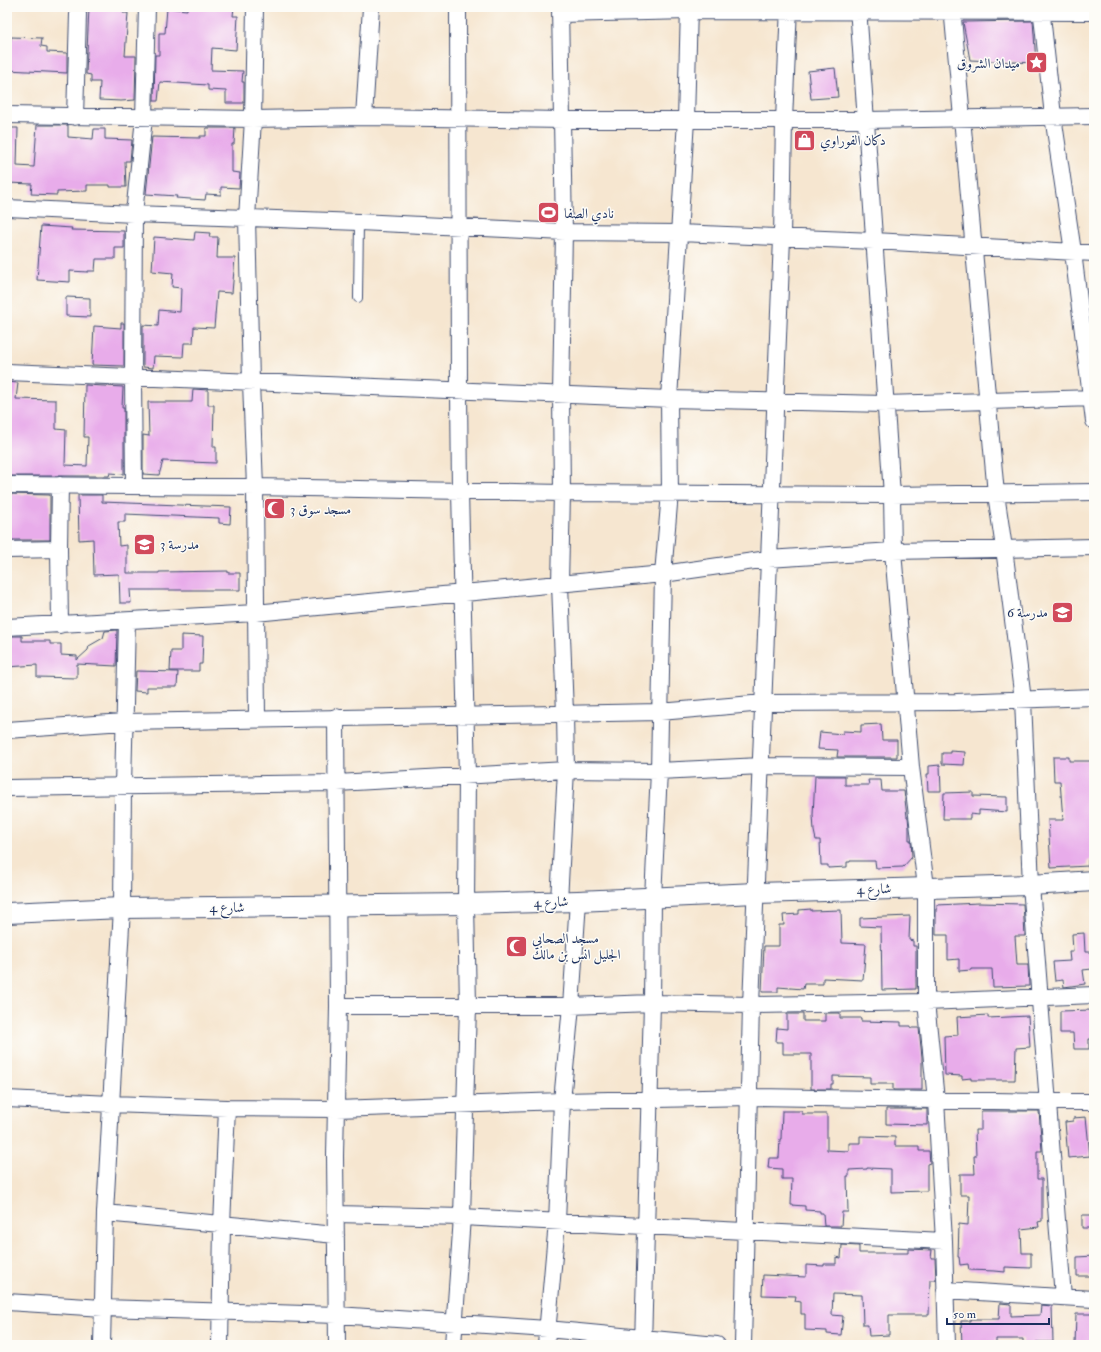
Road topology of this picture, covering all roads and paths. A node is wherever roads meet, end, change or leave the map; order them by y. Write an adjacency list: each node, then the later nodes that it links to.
1 (147, 7): 19 (street)
2 (255, 7): 22 (street)
3 (371, 7): 18 (street)
4 (458, 7): 20 (street)
5 (690, 9): 6 (street); 11 (street); 24 (street)
6 (788, 9): 7 (street); 25 (street)
7 (859, 9): 8 (street); 26 (street)
8 (952, 9): 9 (street); 21 (street)
9 (1041, 9): 12 (street); 15 (street)
10 (560, 10): 11 (street); 23 (street)
11 (627, 10)
12 (1094, 12)
13 (78, 14): 17 (street)
14 (7, 115): 17 (street)
15 (1054, 116): 16 (street); 21 (street); 37 (street)
16 (1094, 116)
17 (74, 117): 19 (street)
18 (364, 117): 20 (street); 22 (street)
19 (144, 118): 22 (street); 28 (street)
20 (458, 118): 23 (street); 31 (street)
21 (963, 118): 26 (street); 36 (street)
22 (253, 119): 29 (street)
23 (563, 120): 24 (street); 32 (street)
24 (686, 120): 25 (street); 33 (street)
25 (784, 120): 26 (street); 34 (street)
26 (866, 120): 35 (street)
27 (7, 208): 28 (street)
28 (134, 214): 29 (street); 41 (street)
29 (247, 218): 30 (street); 42 (street)
30 (359, 222): 31 (street); 39 (lane)
31 (459, 228): 32 (street); 43 (street)
32 (564, 232): 33 (street); 44 (street)
33 (679, 233): 34 (street); 46 (street)
34 (782, 238): 35 (street); 47 (street)
35 (874, 241): 36 (street); 49 (street)
36 (974, 246): 37 (street); 48 (street)
37 (1073, 252): 38 (street); 45 (street)
38 (1094, 253)
39 (358, 298)
40 (7, 372): 41 (street)
41 (132, 378): 42 (street); 53 (street)
42 (251, 382): 43 (street); 54 (street)
43 (459, 391): 44 (street); 55 (street)
44 (561, 394): 46 (street); 57 (street)
45 (1092, 398): 48 (street); 50 (street)
46 (669, 399): 47 (street); 58 (street)
47 (775, 401): 49 (street); 59 (street)
48 (988, 402): 49 (street); 60 (street)
49 (885, 404): 61 (street)
50 (1094, 422)
51 (7, 485): 52 (street)
52 (60, 485): 53 (street); 64 (street)
53 (134, 486): 54 (street)
54 (255, 487): 55 (street); 71 (street)
55 (460, 492): 57 (street); 70 (street)
56 (1094, 492): 60 (street)
57 (562, 493): 58 (street); 69 (street)
58 (670, 493): 59 (street); 68 (street)
59 (771, 494): 61 (street); 67 (street)
60 (996, 494): 61 (street); 63 (street)
61 (892, 495): 66 (street)
62 (1094, 547): 63 (street)
63 (1004, 548): 66 (street); 76 (street)
64 (59, 549): 65 (street); 73 (street)
65 (7, 550)
66 (893, 551): 67 (street); 78 (street)
67 (768, 559): 68 (street); 77 (street)
68 (663, 574): 69 (street); 79 (street)
69 (560, 584): 70 (street); 80 (street)
70 (463, 592): 71 (street); 81 (street)
71 (255, 613): 72 (street); 83 (street)
72 (127, 621): 73 (street); 84 (street)
73 (60, 625): 74 (street)
74 (7, 627)
75 (1094, 697): 76 (street)
76 (1023, 700): 78 (street); 95 (street)
77 (764, 703): 78 (street); 79 (street); 86 (street)
78 (905, 703): 87 (street)
79 (660, 712): 80 (street); 89 (street)
80 (565, 713): 81 (street); 88 (street)
81 (466, 715): 82 (street); 90 (street)
82 (336, 717): 83 (street); 91 (street)
83 (257, 719): 84 (street)
84 (124, 722): 85 (street); 92 (street)
85 (7, 730)
86 (761, 766): 87 (street); 89 (street); 97 (street)
87 (911, 768): 96 (street)
88 (566, 770): 89 (street); 90 (street); 99 (street)
89 (659, 771): 98 (street)
90 (467, 776): 91 (street); 100 (street)
91 (337, 783): 92 (street); 101 (street)
92 (123, 786): 93 (street); 102 (street)
93 (7, 788)
94 (1094, 881): 95 (street, شارع 4)
95 (1031, 884): 96 (street, شارع 4); 105 (street)
96 (926, 887): 97 (street, شارع 4); 106 (street)
97 (756, 893): 98 (street, شارع 4); 108 (street)
98 (652, 898): 99 (street, شارع 4); 107 (street)
99 (568, 901): 100 (street, شارع 4); 111 (street)
100 (466, 904): 101 (street, شارع 4); 110 (street)
101 (336, 906): 102 (street, شارع 4); 109 (street)
102 (122, 908): 103 (street, شارع 4); 119 (street)
103 (7, 913)
104 (1094, 995): 105 (street)
105 (1040, 998): 106 (street); 117 (street)
106 (926, 1002): 108 (street); 115 (street)
107 (652, 1003): 108 (street); 111 (street); 113 (street)
108 (751, 1005): 112 (street)
109 (338, 1006): 110 (street); 122 (street)
110 (468, 1006): 111 (street); 120 (street)
111 (571, 1006): 116 (street)
112 (750, 1097): 113 (street); 115 (street); 129 (street)
113 (650, 1098): 116 (street); 128 (street)
114 (7, 1099): 119 (street)
115 (936, 1100): 117 (street); 131 (street)
116 (562, 1101): 120 (street); 126 (street)
117 (1047, 1102): 118 (street); 133 (street)
118 (1094, 1102)
119 (111, 1104): 121 (street); 123 (street)
120 (465, 1104): 122 (street); 125 (street)
121 (227, 1108): 122 (street); 127 (street)
122 (337, 1109): 124 (street)
123 (105, 1213): 127 (street); 136 (street)
124 (336, 1214): 125 (street); 130 (street)
125 (462, 1217): 126 (street); 139 (street)
126 (557, 1222): 128 (street); 140 (street)
127 (222, 1225): 130 (street); 137 (street)
128 (646, 1227): 129 (street); 141 (street)
129 (747, 1231): 131 (street); 147 (street)
130 (336, 1235): 138 (street)
131 (944, 1241): 132 (street)
132 (945, 1290): 133 (street); 148 (street)
133 (1063, 1298): 134 (street)
134 (1094, 1299)
135 (7, 1302): 136 (street)
136 (103, 1308): 137 (street); 142 (street)
137 (222, 1311): 138 (street); 143 (street)
138 (337, 1315): 139 (street); 144 (street)
139 (455, 1323): 140 (street); 145 (street)
140 (546, 1337): 141 (street)
141 (643, 1342): 146 (street)
142 (102, 1345)
143 (220, 1345)
144 (337, 1345)
145 (453, 1345)
146 (717, 1345)
147 (743, 1345)
148 (947, 1345)

